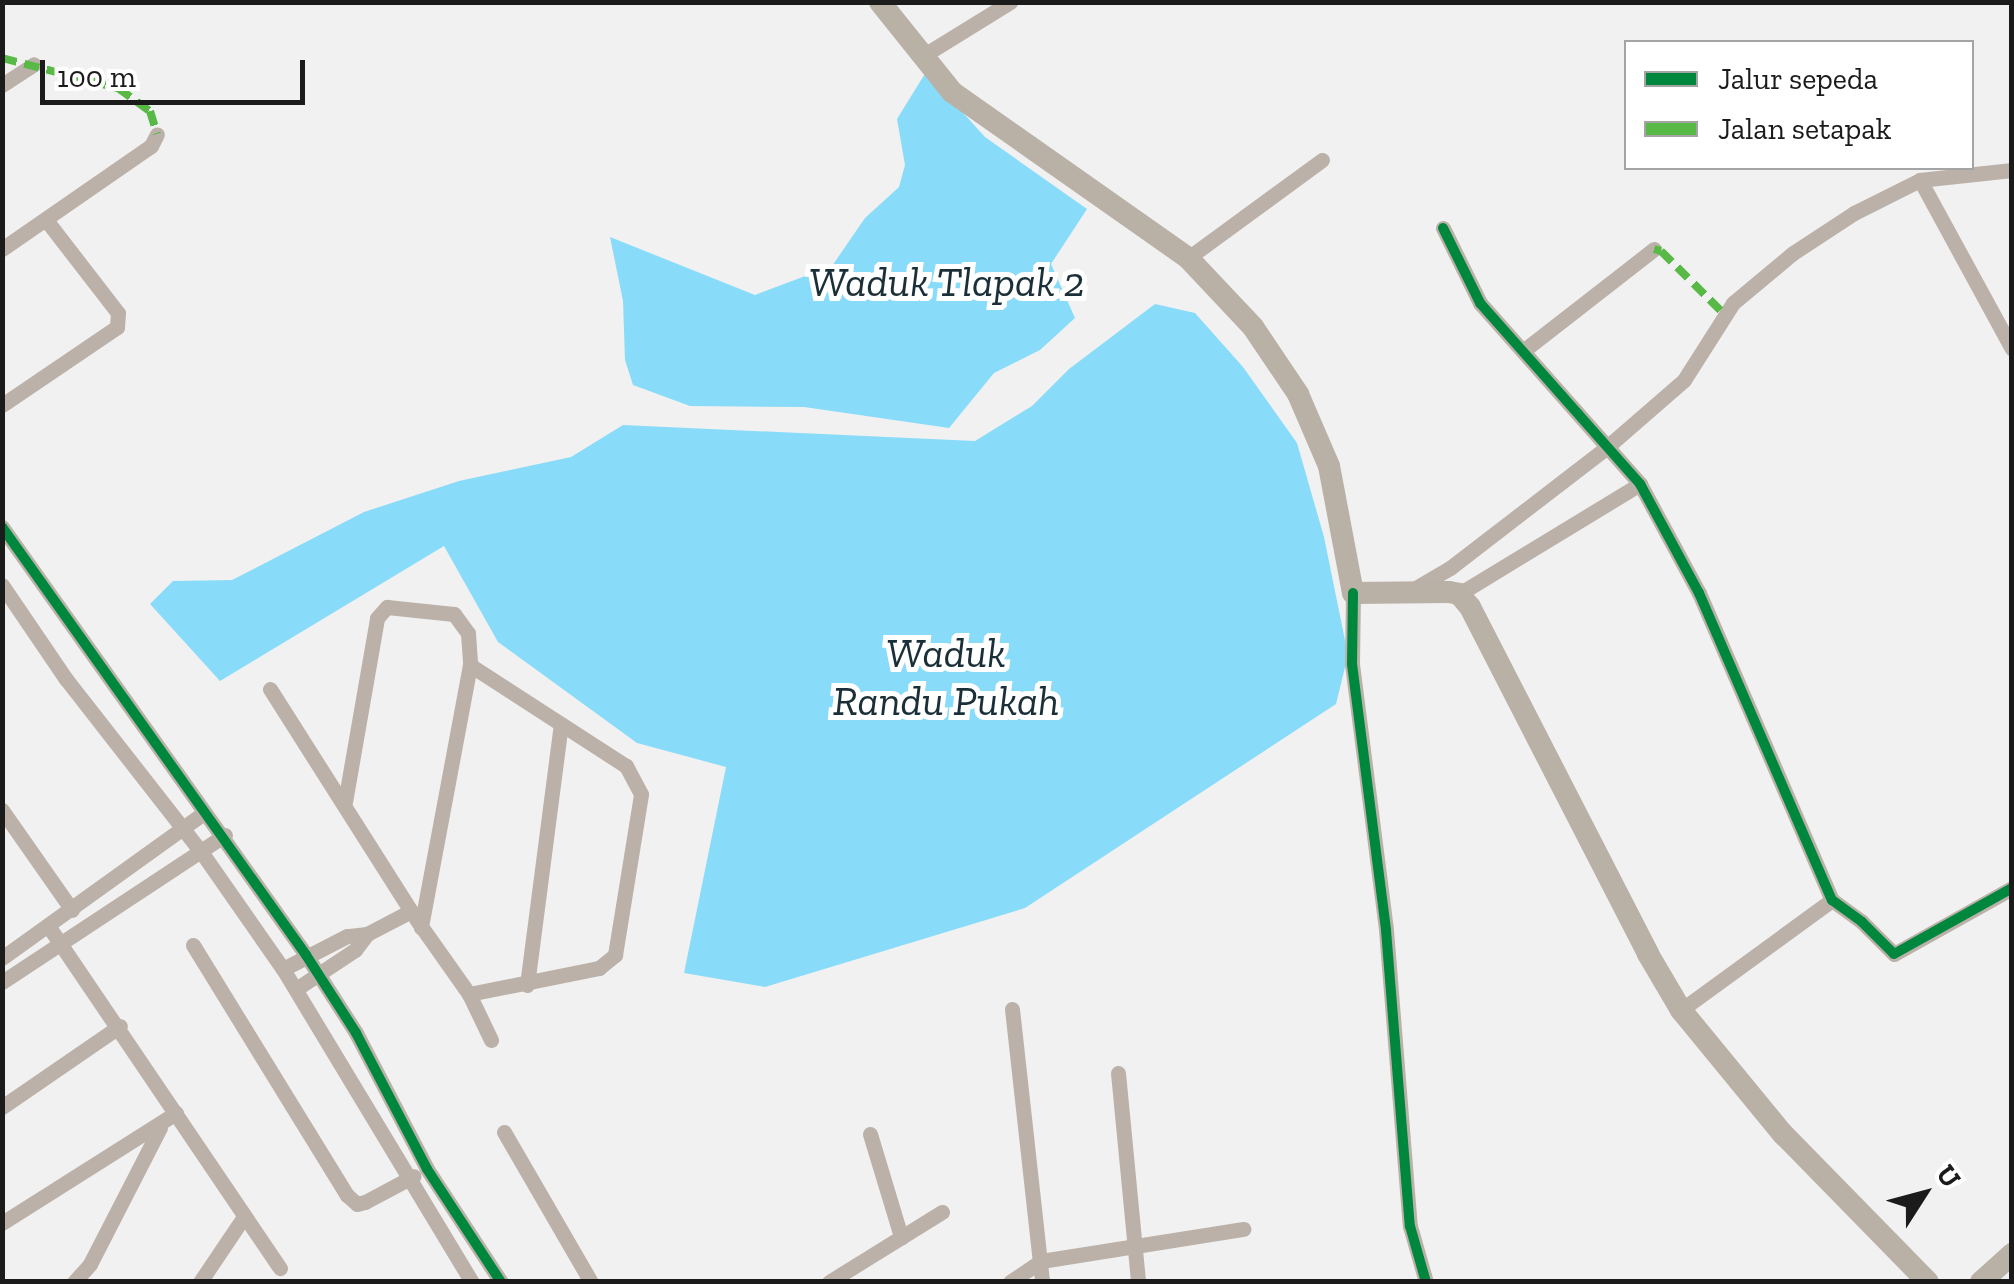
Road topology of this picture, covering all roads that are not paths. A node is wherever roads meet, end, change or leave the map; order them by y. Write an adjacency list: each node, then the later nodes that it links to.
1 (880, 2): 3 (main road)
2 (1010, 2): 3 (street)
3 (921, 56): 14 (main road)
4 (34, 64): 5 (street)
5 (2, 85)
6 (156, 134): 10 (street)
7 (1322, 160): 14 (street)
8 (2012, 170): 9 (street)
9 (1920, 180): 15 (street); 18 (street)
10 (46, 220): 12 (street); 17 (street)
11 (1443, 228): 16 (street)
12 (2, 249)
13 (1654, 250): 16 (street)
14 (1188, 258): 23 (main road)
15 (2012, 349)
16 (1523, 351): 18 (street)
17 (2, 405)
18 (1607, 447): 19 (street); 22 (street)
19 (1640, 484): 24 (street); 35 (street)
20 (2, 527): 30 (street)
21 (2, 584): 31 (street)
22 (1414, 589): 23 (main road); 24 (main road)
23 (1353, 592): 81 (street)
24 (1459, 594): 52 (main road)
25 (470, 665): 27 (street); 28 (street); 39 (street)
26 (270, 689): 28 (street)
27 (562, 724): 48 (street); 48 (street)
28 (345, 802): 37 (street)
29 (2, 810): 36 (street)
30 (204, 813): 31 (street); 32 (street)
31 (181, 828): 33 (street); 36 (street)
32 (225, 835): 33 (street); 43 (street)
33 (202, 853): 41 (street); 45 (street)
34 (2012, 888): 35 (street)
35 (1832, 900): 52 (street)
36 (72, 910): 38 (street)
37 (412, 912): 39 (street); 40 (street)
38 (49, 927): 41 (street); 44 (street)
39 (421, 927): 50 (street)
40 (367, 934): 43 (street); 46 (street)
41 (62, 944): 47 (street); 53 (street)
42 (193, 945): 62 (street)
43 (306, 956): 45 (street); 46 (street)
44 (2, 958)
45 (283, 969): 49 (street)
46 (318, 976): 49 (street); 61 (street)
47 (2, 982)
48 (527, 985): 50 (street)
49 (296, 990): 62 (street)
50 (469, 994): 54 (street)
51 (1012, 1010): 70 (street)
52 (1681, 1010): 82 (main road)
53 (120, 1026): 56 (street); 57 (street)
54 (490, 1040)
55 (1118, 1072): 68 (street)
56 (2, 1107)
57 (176, 1113): 58 (street); 64 (street)
58 (162, 1124): 65 (street); 72 (street)
59 (504, 1132): 76 (street)
60 (870, 1134): 67 (street)
61 (427, 1169): 62 (street); 75 (street)
62 (408, 1180): 74 (street)
63 (942, 1212): 67 (street)
64 (243, 1218): 71 (street); 73 (street)
65 (2, 1223)
66 (1243, 1229): 68 (street)
67 (900, 1238): 77 (street)
68 (1132, 1244): 70 (street); 80 (street)
69 (2012, 1254): 83 (main road)
70 (1040, 1261): 78 (street); 79 (street)
71 (280, 1268)
72 (74, 1282)
73 (200, 1282)
74 (472, 1282)
75 (500, 1282)
76 (591, 1282)
77 (829, 1282)
78 (1010, 1282)
79 (1042, 1282)
80 (1138, 1282)
81 (1426, 1282)
82 (1928, 1282)
83 (1982, 1282)

